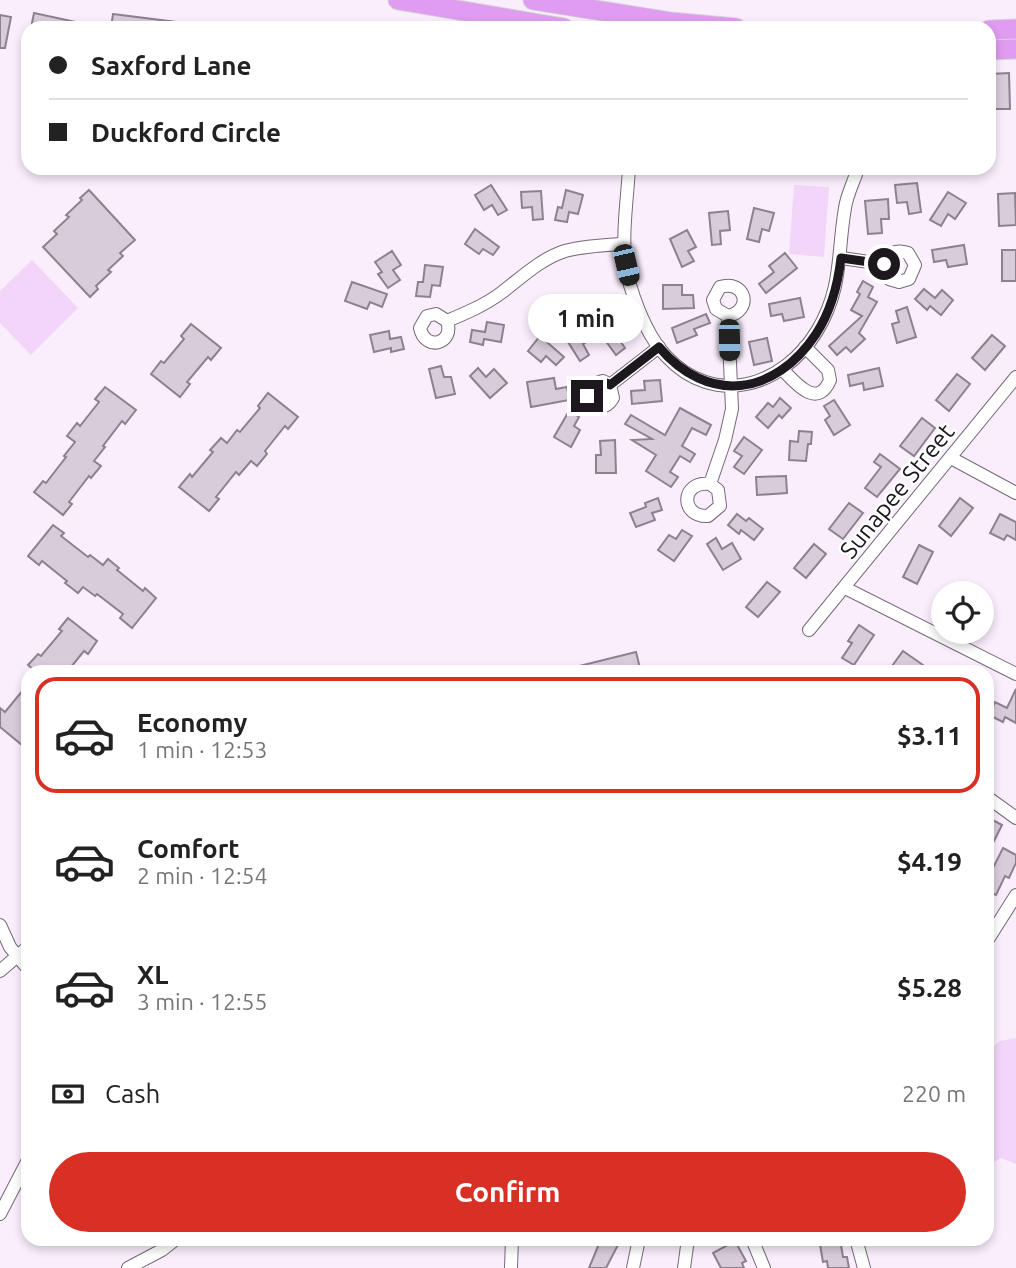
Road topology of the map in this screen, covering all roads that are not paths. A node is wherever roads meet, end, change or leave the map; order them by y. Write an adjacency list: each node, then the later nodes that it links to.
1 (398, 0): 3 (highway)
2 (533, 0): 4 (highway)
3 (522, 21)
4 (665, 21)
5 (1016, 29): 6 (highway)
6 (996, 30)
7 (1016, 48): 8 (highway)
8 (996, 49)
9 (629, 175): 11 (street)
10 (855, 175): 12 (street)
11 (624, 244): 15 (street); 16 (street)
12 (841, 258): 13 (street); 17 (street)
13 (884, 264)
14 (729, 316): 21 (street)
15 (447, 321)
16 (659, 347): 20 (street); 21 (street)
17 (805, 347): 18 (street); 18 (street)
18 (782, 369): 21 (street)
19 (1016, 377): 22 (street, Sunapee Street)
20 (610, 385)
21 (730, 388): 23 (street)
22 (951, 458): 24 (street); 25 (street, Sunapee Street)
23 (710, 484)
24 (1016, 493)
25 (845, 588): 26 (street, Sunapee Street); 27 (street)
26 (809, 630)
27 (1016, 674)
28 (994, 802): 29 (street)
29 (1016, 818)
30 (1016, 895): 32 (street)
31 (0, 925): 33 (street)
32 (994, 931)
33 (9, 949): 34 (street)
34 (0, 971)
35 (21, 1174): 36 (street)
36 (0, 1214)
37 (167, 1246): 43 (street)
38 (512, 1246): 44 (street)
39 (638, 1246): 45 (street)
40 (687, 1246): 46 (street)
41 (755, 1246): 47 (street)
42 (858, 1246): 48 (street)
43 (128, 1268)
44 (511, 1268)
45 (633, 1268)
46 (684, 1268)
47 (764, 1268)
48 (864, 1268)

